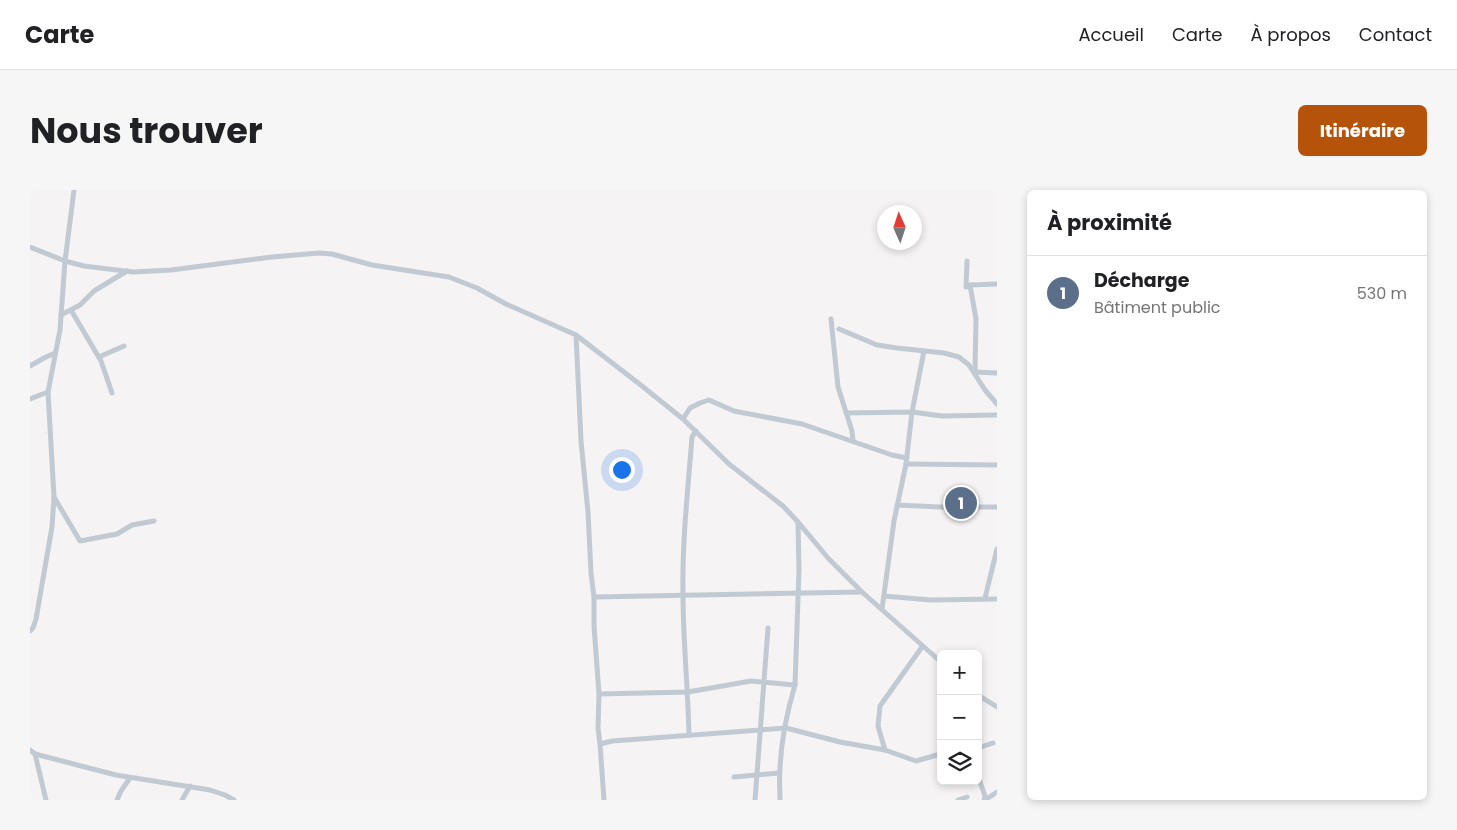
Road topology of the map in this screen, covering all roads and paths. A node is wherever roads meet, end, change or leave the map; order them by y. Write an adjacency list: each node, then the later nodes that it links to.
1 (74, 190): 3 (street)
2 (30, 247): 3 (street)
3 (65, 261): 5 (street); 9 (street)
4 (967, 261): 7 (street)
5 (127, 271): 8 (street); 12 (street)
6 (997, 284): 7 (street)
7 (970, 285): 18 (street)
8 (71, 310): 9 (street); 16 (street)
9 (61, 316): 15 (street)
10 (831, 319): 25 (street)
11 (839, 329): 14 (street)
12 (576, 335): 27 (street); 42 (street)
13 (124, 346): 16 (street)
14 (924, 351): 18 (street); 24 (street)
15 (55, 353): 17 (street); 20 (street)
16 (99, 357): 21 (street)
17 (30, 366)
18 (975, 372): 19 (street); 23 (street)
19 (997, 373)
20 (48, 392): 22 (street); 32 (street)
21 (112, 393)
22 (30, 399)
23 (997, 404)
24 (912, 412): 25 (street); 26 (street); 30 (street)
25 (846, 413): 29 (street)
26 (997, 415)
27 (683, 419): 28 (street); 29 (street)
28 (696, 431): 36 (street); 40 (street)
29 (853, 441): 30 (street)
30 (907, 461): 31 (street); 33 (street)
31 (997, 465)
32 (54, 497): 35 (street); 47 (street)
33 (897, 505): 34 (street); 41 (street)
34 (997, 507)
35 (154, 521)
36 (798, 522): 38 (street); 39 (street)
37 (997, 549): 43 (street)
38 (862, 592): 39 (street); 45 (street)
39 (798, 594): 40 (street); 51 (street)
40 (682, 596): 42 (street); 52 (street)
41 (884, 596): 43 (street); 45 (street)
42 (594, 597): 53 (street)
43 (986, 598): 44 (street)
44 (997, 599)
45 (882, 609): 48 (street)
46 (768, 628): 50 (street)
47 (30, 631)
48 (922, 647): 49 (street); 62 (street)
49 (937, 659)
50 (764, 682): 51 (street); 52 (street); 57 (street)
51 (794, 685): 56 (street)
52 (688, 692): 53 (street); 58 (street)
53 (599, 694): 60 (street)
54 (982, 698): 55 (street)
55 (997, 707)
56 (786, 728): 57 (street); 62 (street); 65 (street)
57 (760, 730): 58 (street); 66 (street)
58 (689, 735): 60 (street)
59 (993, 743): 61 (street)
60 (600, 744): 77 (street)
61 (982, 747)
62 (885, 750): 64 (street)
63 (32, 752): 68 (street); 73 (street)
64 (937, 755)
65 (780, 773): 66 (street); 79 (street)
66 (757, 774): 67 (street); 78 (street)
67 (734, 777)
68 (130, 778): 70 (street); 74 (street)
69 (981, 785): 81 (street)
70 (190, 786): 75 (street); 76 (street)
71 (997, 792): 81 (street)
72 (967, 797): 80 (street)
73 (46, 800)
74 (117, 800)
75 (182, 800)
76 (234, 800)
77 (604, 800)
78 (755, 800)
79 (780, 800)
80 (958, 800)
81 (984, 800)

